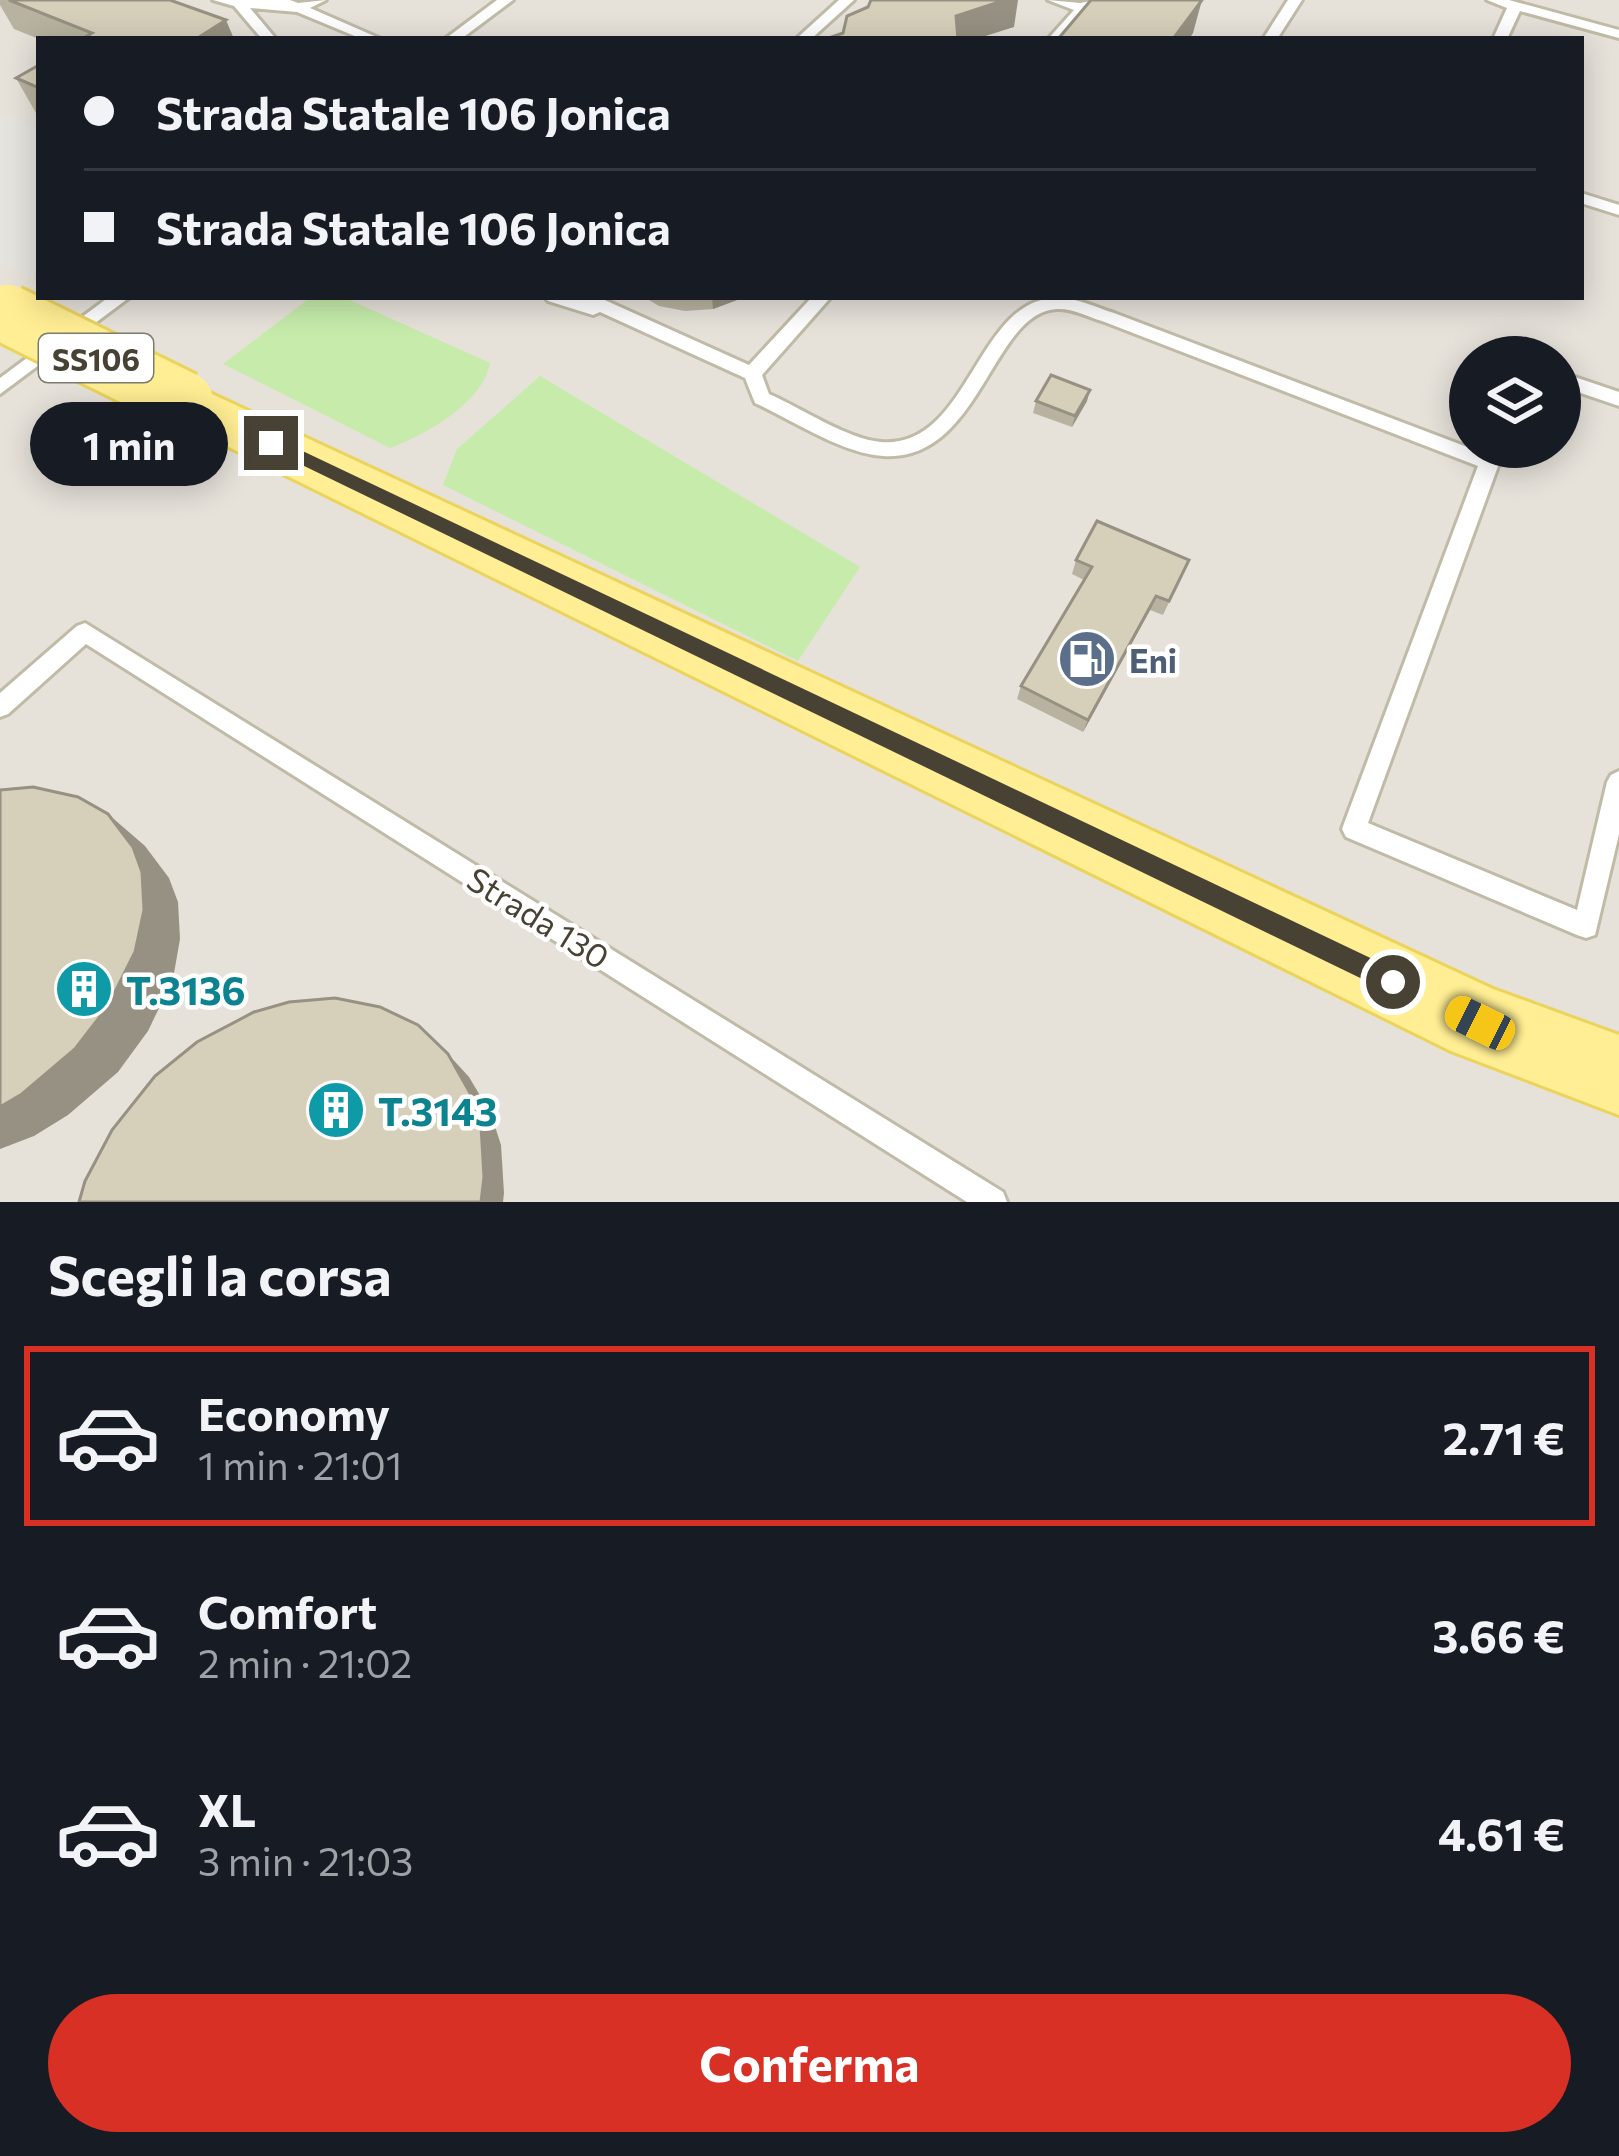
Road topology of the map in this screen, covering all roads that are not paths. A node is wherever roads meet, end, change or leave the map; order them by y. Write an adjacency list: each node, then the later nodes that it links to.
1 (220, 0): 9 (lane)
2 (278, 0): 12 (lane)
3 (319, 0): 12 (lane)
4 (506, 0): 17 (lane)
5 (847, 0): 18 (lane)
6 (1055, 0): 10 (lane)
7 (1295, 0): 20 (lane)
8 (1494, 0): 11 (lane)
9 (239, 3): 12 (lane); 14 (lane)
10 (1086, 4): 19 (lane)
11 (1515, 6): 13 (lane); 21 (lane)
12 (294, 9): 15 (lane); 16 (lane)
13 (1619, 34)
14 (266, 36)
15 (280, 36)
16 (366, 36)
17 (456, 36)
18 (806, 36)
19 (1058, 36)
20 (1272, 36)
21 (1501, 36)
22 (1584, 199): 23 (lane)
23 (1619, 209)
24 (117, 300): 34 (lane)
25 (563, 300): 31 (lane)
26 (588, 300): 31 (lane)
27 (819, 300): 32 (lane)
28 (1120, 300): 30 (lane)
29 (4, 312): 40 (main road, SS106, bridge)
30 (1108, 317): 32 (lane); 36 (lane)
31 (620, 318): 32 (lane)
32 (752, 374)
33 (1581, 386): 35 (lane)
34 (0, 387)
35 (1619, 399)
36 (1449, 440)
37 (1486, 468): 39 (lane)
38 (0, 706): 41 (lane, Strada 130)
39 (1619, 782)
40 (1619, 1075)
41 (993, 1202)

